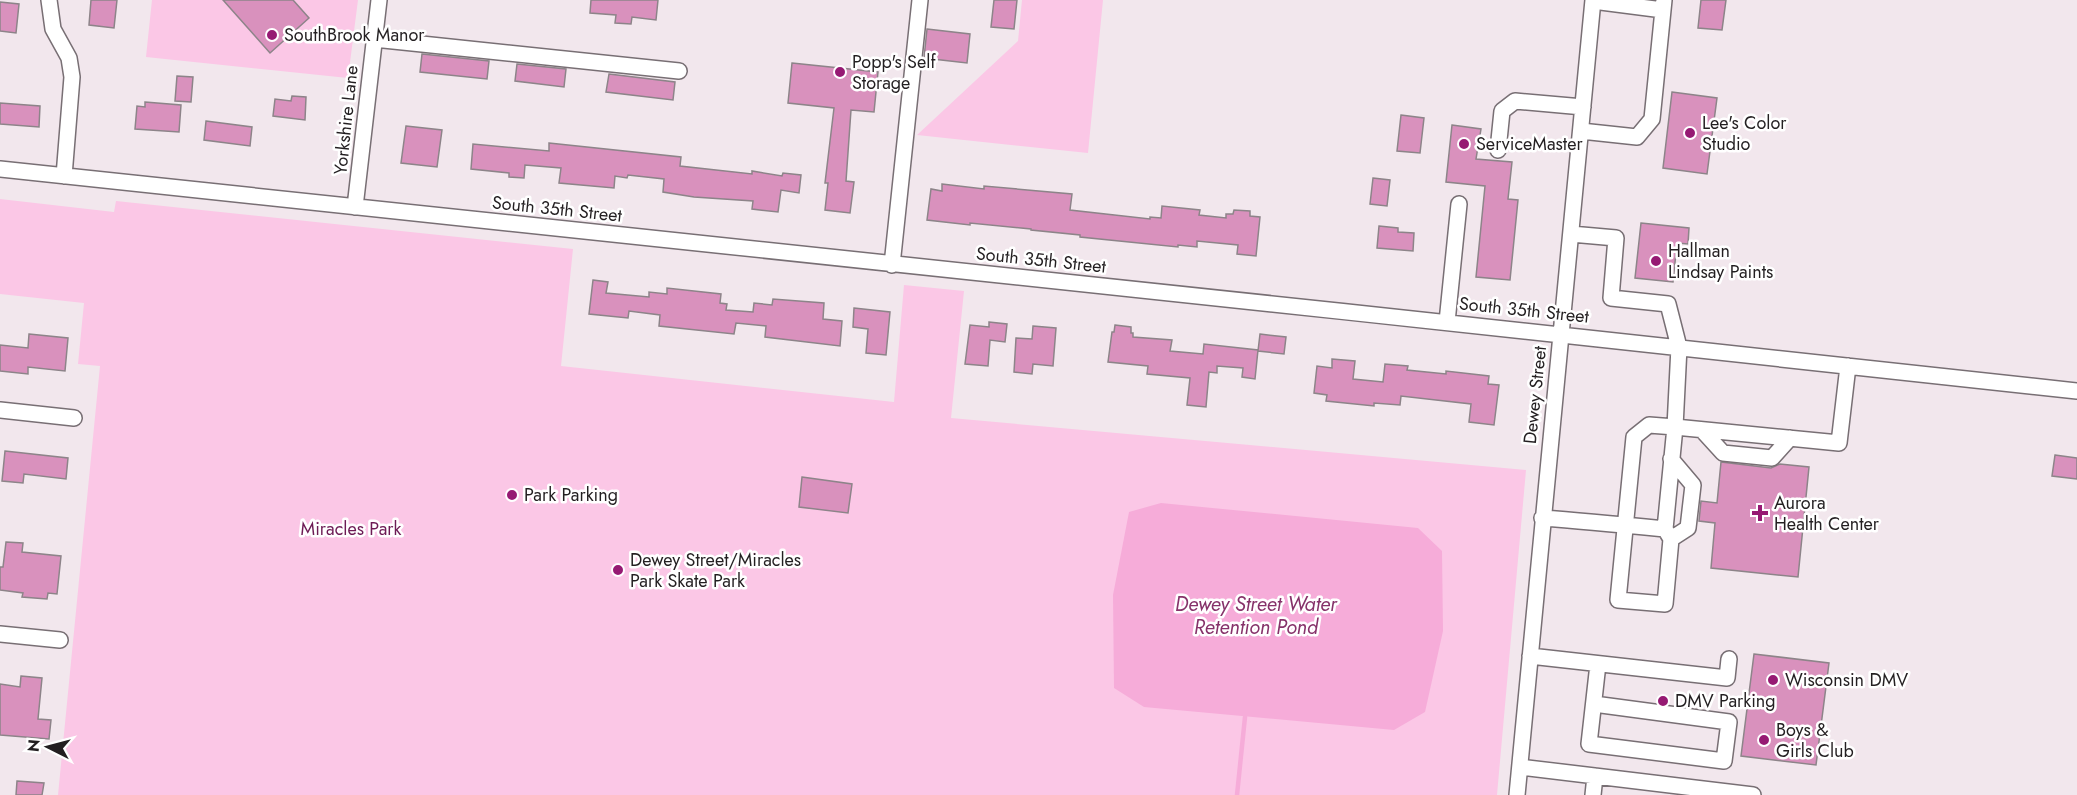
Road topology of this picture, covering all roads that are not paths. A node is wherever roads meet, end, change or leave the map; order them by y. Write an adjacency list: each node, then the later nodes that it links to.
1 (49, 0): 12 (street)
2 (379, 0): 6 (street, Yorkshire Lane)
3 (920, 0): 16 (street)
4 (1593, 1): 5 (street); 8 (street, Dewey Street)
5 (1663, 5): 9 (street)
6 (374, 39): 7 (street); 14 (street, Yorkshire Lane)
7 (679, 71)
8 (1583, 107): 9 (street, Dewey Street); 10 (street)
9 (1581, 131): 15 (street, Dewey Street)
10 (1498, 150)
11 (0, 169): 12 (street, South 35th Street)
12 (64, 176): 14 (street, South 35th Street)
13 (1459, 204): 17 (street)
14 (356, 207): 16 (street, South 35th Street)
15 (1571, 234): 18 (street, Dewey Street); 19 (street)
16 (892, 265): 17 (street, South 35th Street)
17 (1447, 322): 18 (street, South 35th Street)
18 (1561, 333): 19 (street, South 35th Street); 28 (street, Dewey Street)
19 (1679, 347): 20 (street, South 35th Street); 24 (street)
20 (1848, 366): 21 (street, South 35th Street); 26 (street)
21 (2077, 391)
22 (0, 410): 23 (street)
23 (74, 418)
24 (1675, 427): 25 (street); 27 (street); 29 (street)
25 (1702, 430): 26 (street); 26 (street)
26 (1790, 438)
27 (1671, 459): 30 (street); 30 (street)
28 (1542, 518): 29 (street); 33 (street, Dewey Street)
29 (1626, 525): 30 (street); 30 (street)
30 (1668, 534)
31 (0, 634): 32 (street)
32 (60, 640)
33 (1530, 656): 35 (street); 37 (street, Dewey Street)
34 (1729, 659): 35 (street)
35 (1598, 664): 36 (street)
36 (1594, 705): 36 (street)
37 (1520, 767): 38 (street); 40 (street, Dewey Street)
38 (1595, 776): 39 (street); 41 (street)
39 (1635, 788): 42 (street)
40 (1517, 795)
41 (1593, 795)
42 (1753, 795)

